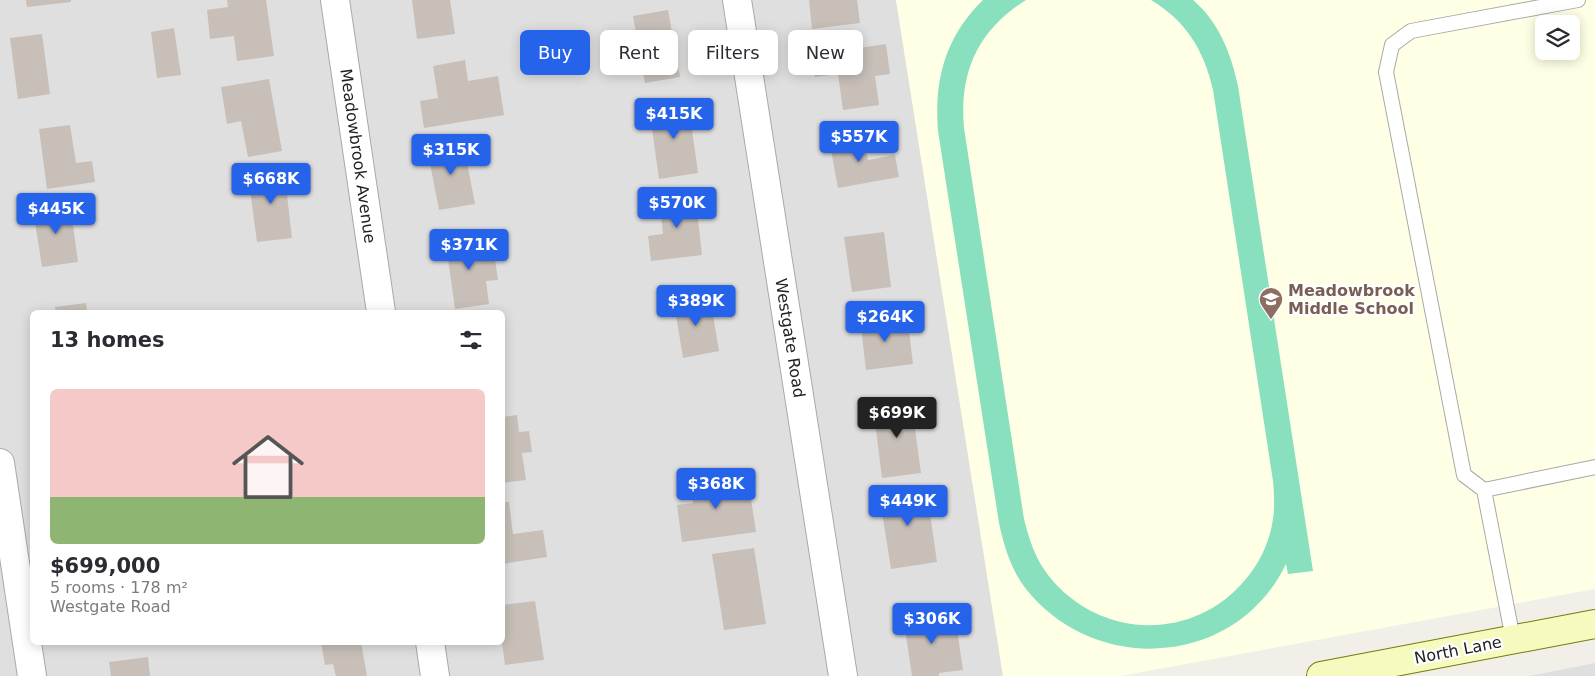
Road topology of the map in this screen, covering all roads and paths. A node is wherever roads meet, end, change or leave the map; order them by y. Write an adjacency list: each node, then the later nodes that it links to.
1 (335, 0): 4 (street, Meadowbrook Avenue)
2 (737, 0): 13 (street, Westgate Road)
3 (1578, 0): 7 (lane)
4 (381, 310)
5 (0, 463): 11 (street)
6 (1595, 467): 7 (lane)
7 (1484, 490): 9 (lane)
8 (1595, 624): 9 (street, North Lane)
9 (1513, 639): 14 (street, North Lane)
10 (430, 645): 12 (street)
11 (32, 676)
12 (435, 676)
13 (842, 676)
14 (1321, 676)

